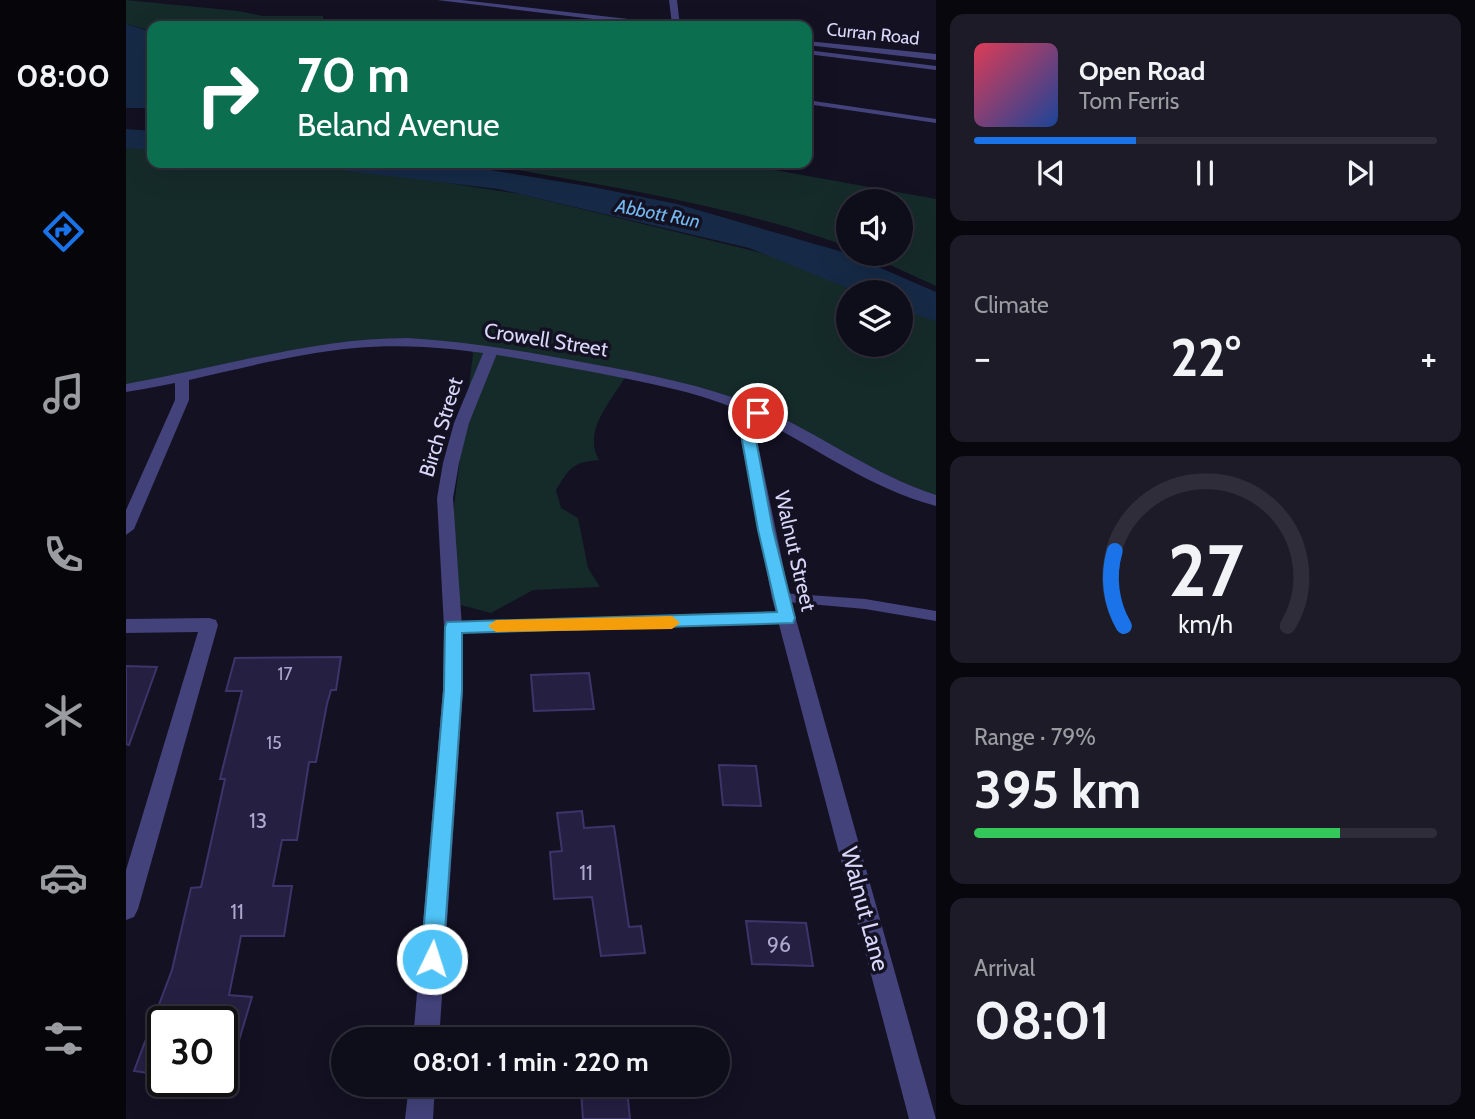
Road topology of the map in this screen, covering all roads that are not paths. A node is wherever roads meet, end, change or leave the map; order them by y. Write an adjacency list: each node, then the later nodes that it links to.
1 (442, 0): 3 (street)
2 (673, 0): 5 (street)
3 (462, 1): 4 (street)
4 (628, 21)
5 (675, 21)
6 (812, 44): 8 (street, Curran Road)
7 (812, 53): 9 (lane)
8 (936, 57)
9 (936, 68)
10 (812, 103): 11 (lane)
11 (936, 121)
12 (491, 351): 13 (street, Crowell Street); 15 (street, Crowell Street); 22 (street, Birch Street)
13 (182, 380): 14 (street, Crowell Street); 17 (street)
14 (126, 388)
15 (758, 413): 16 (street, Crowell Street); 18 (street, Walnut Street)
16 (936, 501)
17 (126, 529)
18 (781, 598): 19 (lane); 20 (street, Walnut Street)
19 (936, 617)
20 (787, 618): 22 (lane); 23 (street, Walnut Street)
21 (126, 626): 24 (street)
22 (453, 627): 25 (street, Birch Street)
23 (807, 699): 28 (street, Walnut Lane)
24 (126, 909)
25 (427, 1027)
26 (421, 1097): 27 (street)
27 (419, 1119)
28 (923, 1119)

